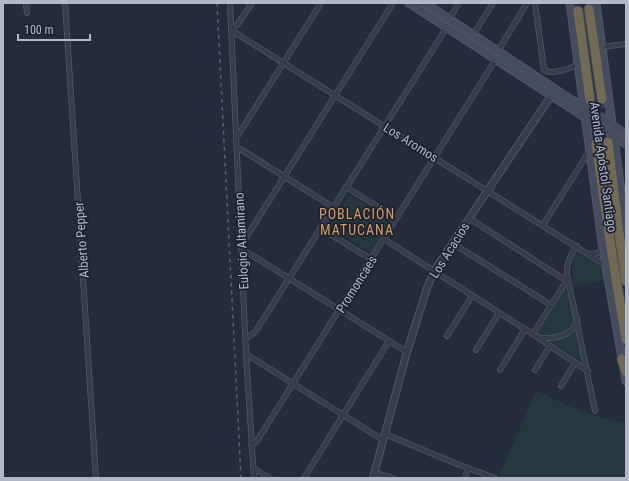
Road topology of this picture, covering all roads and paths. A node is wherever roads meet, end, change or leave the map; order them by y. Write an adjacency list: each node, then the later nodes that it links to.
1 (26, 3): 16 (street)
2 (65, 3): 100 (street, Alberto Pepper)
3 (230, 3): 19 (street, Eulogio Altamirano)
4 (252, 3): 19 (street)
5 (322, 3): 25 (street)
6 (393, 3): 29 (street)
7 (409, 3): 18 (main road)
8 (425, 3): 17 (main road)
9 (459, 3): 17 (street)
10 (493, 3): 20 (street)
11 (527, 3): 23 (street)
12 (534, 3): 26 (street)
13 (570, 3): 26 (main road, Avenida Apóstol Santiago)
14 (592, 6): 22 (main road, Avenida Apóstol Santiago); 31 (highway)
15 (578, 11): 32 (highway)
16 (27, 13)
17 (449, 19): 20 (main road)
18 (447, 27): 24 (main road); 35 (street)
19 (231, 30): 25 (street, Los Aromos); 38 (street, Eulogio Altamirano)
20 (474, 35): 23 (main road)
21 (626, 44): 22 (street)
22 (602, 47): 36 (main road, Avenida Apóstol Santiago)
23 (498, 51): 28 (main road)
24 (496, 59): 28 (main road); 43 (street, Promoncaes)
25 (284, 63): 29 (street, Los Aromos); 38 (street)
26 (578, 63): 27 (main road, Avenida Apóstol Santiago)
27 (581, 87): 30 (main road); 33 (main road, Avenida Apóstol Santiago)
28 (554, 92): 30 (main road); 34 (main road); 48 (street, Los Acacios)
29 (335, 95): 35 (street, Los Aromos); 44 (street)
30 (567, 97): 33 (main road)
31 (602, 99)
32 (590, 100)
33 (584, 107): 34 (main road, Avenida Apóstol Santiago); 36 (main road)
34 (585, 118): 39 (main road); 42 (main road, Avenida Apóstol Santiago)
35 (385, 125): 43 (street, Los Aromos); 47 (street)
36 (613, 126): 37 (main road); 39 (main road, Avenida Apóstol Santiago)
37 (626, 134)
38 (236, 138): 41 (street, Eulogio Altamirano)
39 (611, 139): 40 (main road); 45 (main road, Avenida Apóstol Santiago); 67 (highway)
40 (626, 144)
41 (237, 147): 44 (street); 59 (street, Eulogio Altamirano)
42 (593, 147): 53 (street); 60 (main road, Avenida Apóstol Santiago); 78 (highway)
43 (435, 157): 48 (street, Los Aromos); 51 (street, Promoncaes)
44 (284, 176): 50 (street); 59 (street)
45 (620, 181): 46 (main road); 49 (main road, Avenida Apóstol Santiago)
46 (626, 186)
47 (346, 187): 50 (street); 51 (street)
48 (488, 190): 52 (street, Los Acacios); 53 (street, Los Aromos)
49 (625, 205): 55 (main road, Avenida Apóstol Santiago)
50 (334, 207): 54 (street)
51 (396, 218): 56 (street, Promoncaes)
52 (469, 218): 57 (street, Los Acacios); 66 (street)
53 (543, 225): 58 (street, Los Aromos)
54 (320, 228): 62 (street); 65 (street)
55 (626, 229)
56 (384, 239): 62 (street, Promoncaes); 64 (street)
57 (452, 243): 64 (street, Los Acacios); 69 (street)
58 (576, 246): 61 (street, Los Aromos); 66 (street)
59 (242, 247): 65 (street); 77 (street, Eulogio Altamirano)
60 (603, 249): 61 (street); 63 (main road, Avenida Apóstol Santiago)
61 (589, 254): 63 (street, Los Aromos)
62 (371, 259): 70 (street, Promoncaes)
63 (605, 264): 84 (main road, Avenida Apóstol Santiago)
64 (434, 271): 68 (street); 82 (street, Los Acacios)
65 (288, 278): 70 (street); 77 (street)
66 (568, 279): 69 (street); 72 (street)
67 (626, 281)
68 (472, 296): 71 (street); 75 (street)
69 (551, 305): 74 (street)
70 (339, 310): 79 (street); 91 (street, Promoncaes)
71 (499, 313): 73 (street); 81 (street)
72 (577, 318): 76 (street); 88 (street)
73 (525, 330): 74 (street); 86 (street)
74 (533, 334): 76 (street)
75 (447, 336)
76 (539, 338): 80 (street)
77 (246, 339): 83 (street, Eulogio Altamirano)
78 (626, 339)
79 (389, 341): 82 (street); 94 (street)
80 (550, 346): 85 (street); 87 (street)
81 (476, 350)
82 (407, 352): 95 (street, Los Acacios)
83 (246, 354): 91 (street); 96 (street, Eulogio Altamirano)
84 (622, 359): 89 (highway); 90 (main road, Avenida Apóstol Santiago)
85 (576, 363): 88 (street); 92 (street)
86 (500, 370)
87 (535, 370)
88 (588, 371): 93 (street)
89 (626, 372)
90 (626, 380)
91 (293, 383): 94 (street); 96 (street, Promoncaes)
92 (561, 386)
93 (596, 411)
94 (344, 414): 95 (street); 103 (street)
95 (384, 437): 98 (street); 99 (street, Los Acacios)
96 (251, 445): 97 (street, Eulogio Altamirano)
97 (253, 468): 101 (street, Eulogio Altamirano); 102 (street)
98 (468, 468): 105 (street); 106 (street)
99 (374, 476): 104 (street)
100 (96, 478)
101 (254, 478)
102 (270, 478)
103 (304, 478)
104 (393, 478)
105 (465, 478)
106 (495, 478)

